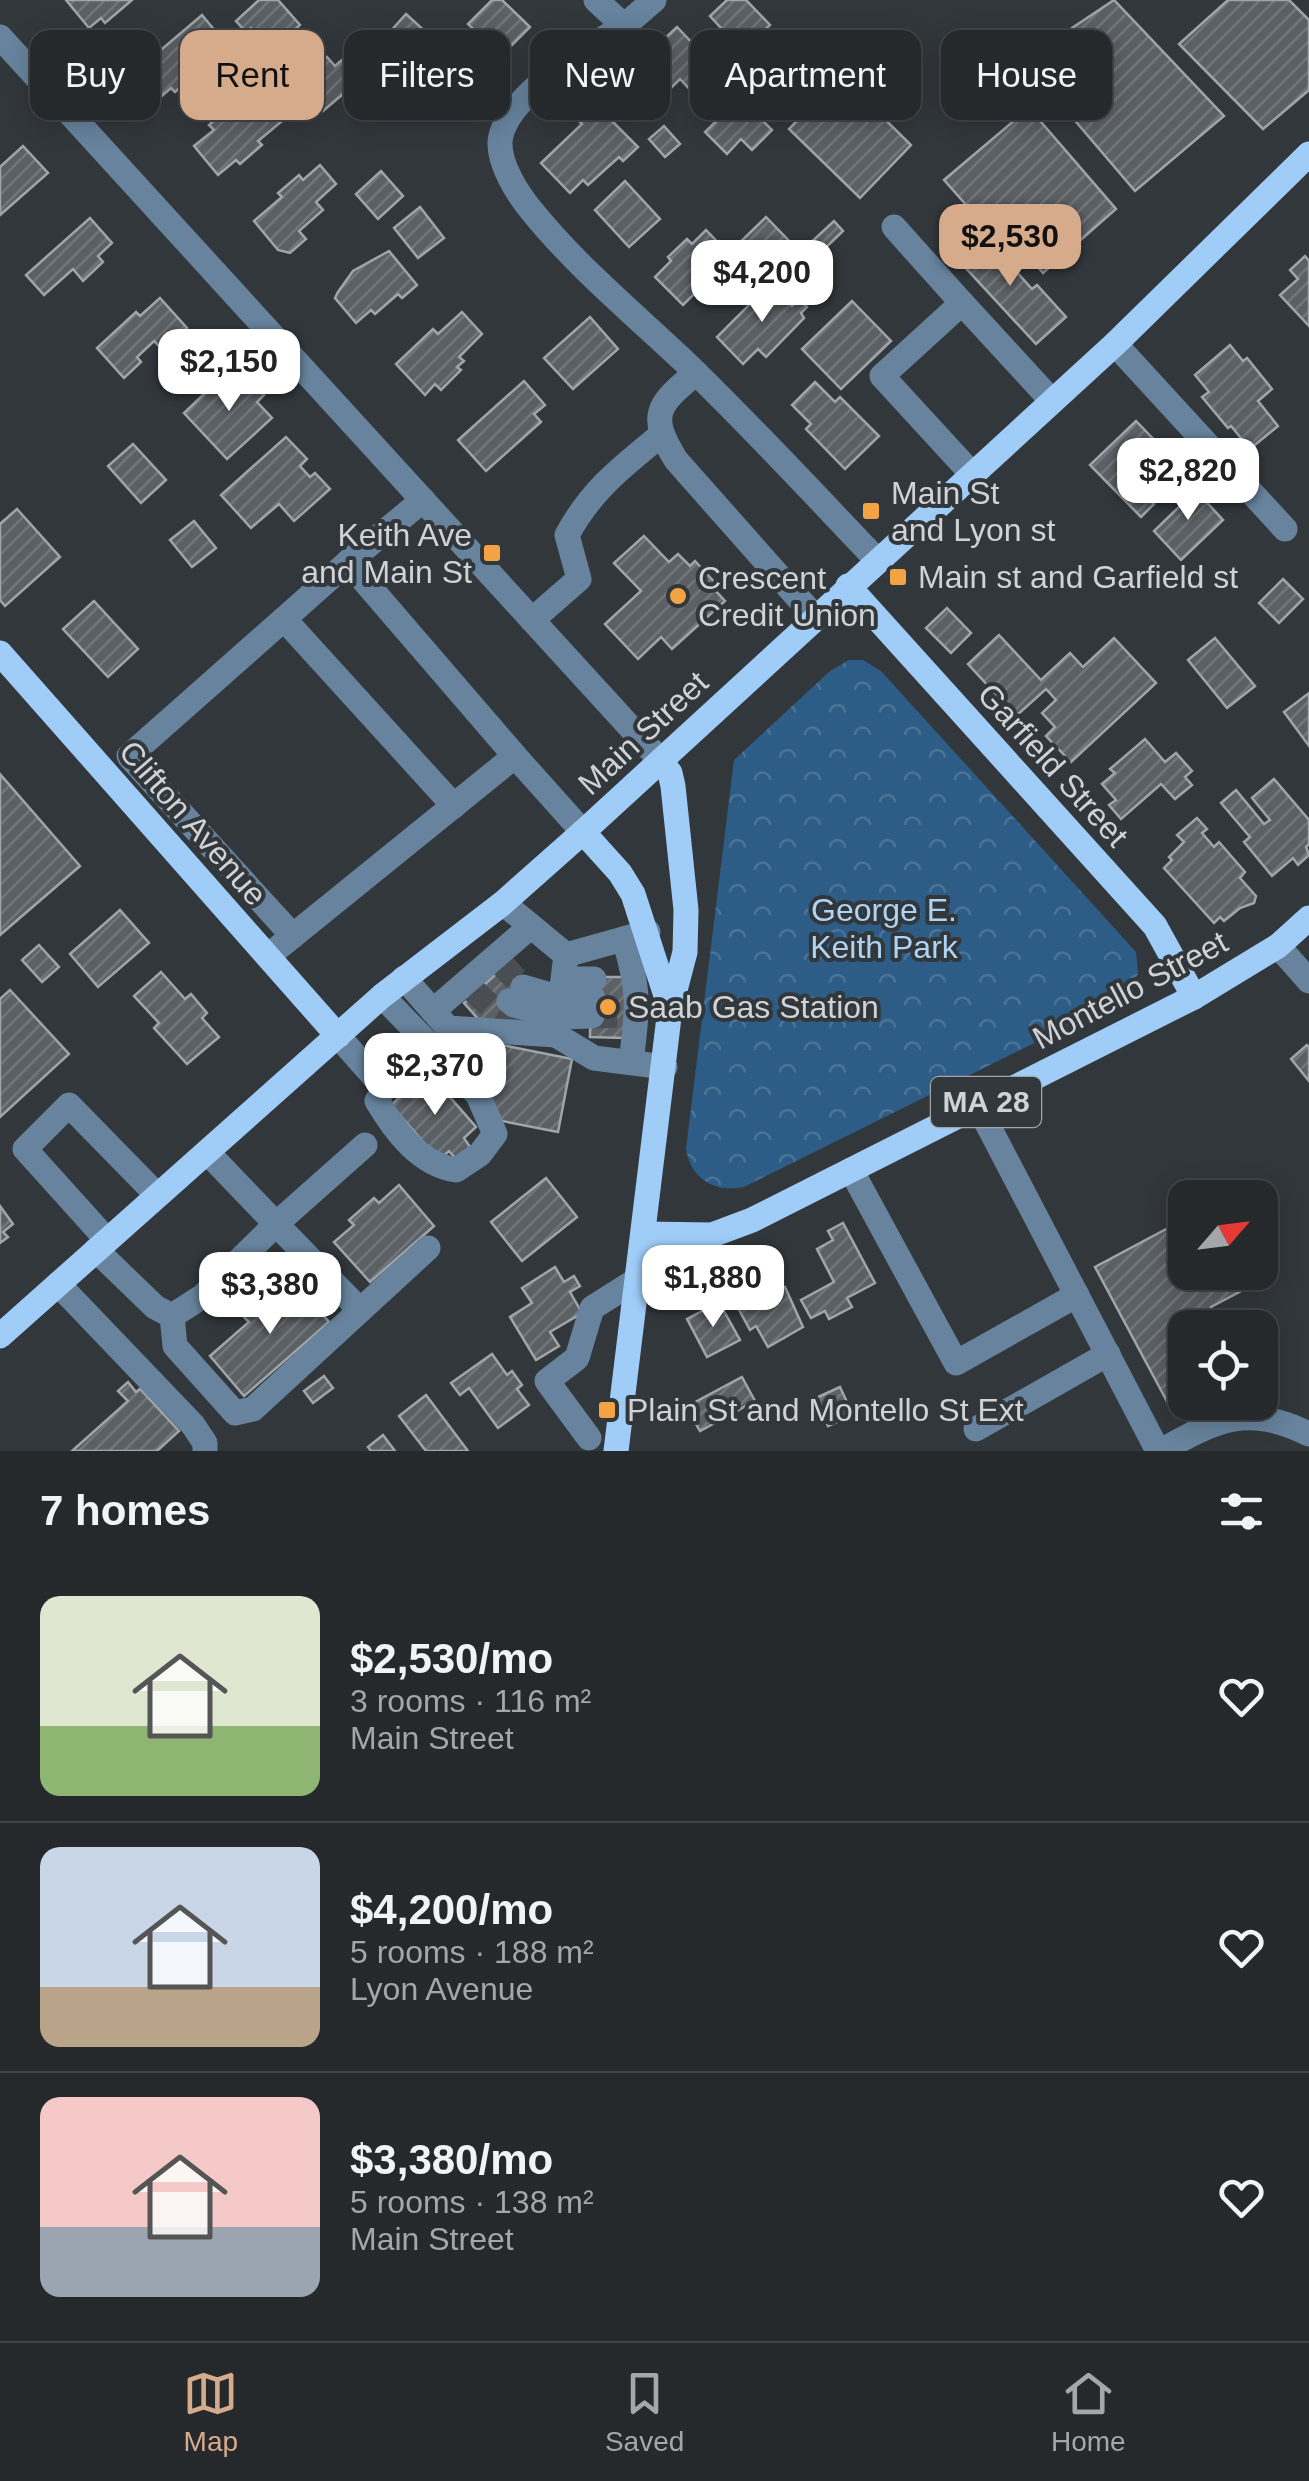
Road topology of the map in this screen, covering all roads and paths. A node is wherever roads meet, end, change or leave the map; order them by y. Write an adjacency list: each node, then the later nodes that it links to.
1 (596, 0): 3 (street)
2 (654, 0): 3 (street)
3 (624, 26): 9 (street)
4 (0, 37): 13 (street)
5 (1309, 154): 8 (main road, Main Street)
6 (894, 227): 7 (street)
7 (962, 303): 10 (street); 12 (street)
8 (1115, 344): 10 (main road, Main Street); 14 (street)
9 (696, 373): 11 (street); 15 (street)
10 (1052, 401): 12 (main road, Main Street)
11 (661, 435): 18 (street); 20 (street)
12 (972, 474): 15 (main road, Main Street)
13 (423, 500): 16 (street); 20 (street)
14 (1285, 528)
15 (877, 560): 17 (main road, Main Street)
16 (348, 562): 19 (street); 23 (street)
17 (848, 586): 18 (main road, Main Street); 40 (main road, Garfield Street)
18 (815, 618): 24 (main road, Main Street)
19 (284, 619): 22 (street); 26 (street)
20 (532, 620): 24 (street)
21 (1, 655): 25 (main road, Clifton Avenue)
22 (129, 756): 25 (street); 31 (street)
23 (515, 756): 26 (street); 27 (street)
24 (661, 761): 27 (main road, Main Street); 41 (main road)
25 (108, 776): 34 (main road, Clifton Avenue)
26 (454, 806): 31 (street)
27 (583, 832): 28 (main road, Main Street); 32 (main road)
28 (503, 903): 30 (street); 35 (main road, Main Street)
29 (1309, 918): 33 (main road, Montello Street / MA 28)
30 (530, 928): 39 (street); 42 (street)
31 (293, 936): 34 (street)
32 (636, 936): 39 (street); 41 (main road); 45 (street)
33 (1278, 946): 36 (street); 40 (main road, Montello Street / MA 28)
34 (268, 956): 43 (main road, Clifton Avenue)
35 (404, 978): 38 (main road, Main Street); 42 (street)
36 (1309, 980)
37 (516, 994): 39 (street)
38 (382, 996): 43 (main road, Main Street); 44 (street)
39 (561, 997): 39 (street); 42 (street); 45 (street)
40 (1194, 997): 48 (main road, Montello Street / MA 28)
41 (670, 1009): 46 (main road)
42 (433, 1011)
43 (338, 1036): 47 (street); 50 (main road, Main Street)
44 (430, 1048): 47 (street); 47 (street)
45 (631, 1062): 46 (street)
46 (665, 1067): 54 (main road)
47 (384, 1088)
48 (978, 1106): 51 (main road, Montello Street / MA 28); 59 (street)
49 (365, 1145): 53 (street)
50 (206, 1152): 52 (main road, Main Street); 53 (street)
51 (851, 1170): 54 (main road, Montello Street / MA 28); 59 (street)
52 (157, 1195): 55 (main road, Main Street); 55 (street)
53 (276, 1224): 60 (street); 61 (street)
54 (644, 1234): 57 (main road)
55 (102, 1245): 58 (main road, Main Street); 61 (street)
56 (428, 1248): 60 (street)
57 (638, 1279): 64 (main road); 67 (street)
58 (58, 1284): 62 (main road, Main Street); 68 (street)
59 (1077, 1294): 63 (street)
60 (360, 1310): 61 (street)
61 (172, 1316)
62 (0, 1336)
63 (1108, 1354): 65 (street); 70 (street)
64 (621, 1412): 67 (street); 69 (main road)
65 (976, 1429)
66 (1309, 1434): 70 (street)
67 (580, 1444)
68 (205, 1447)
69 (616, 1451)
70 (1160, 1451)

